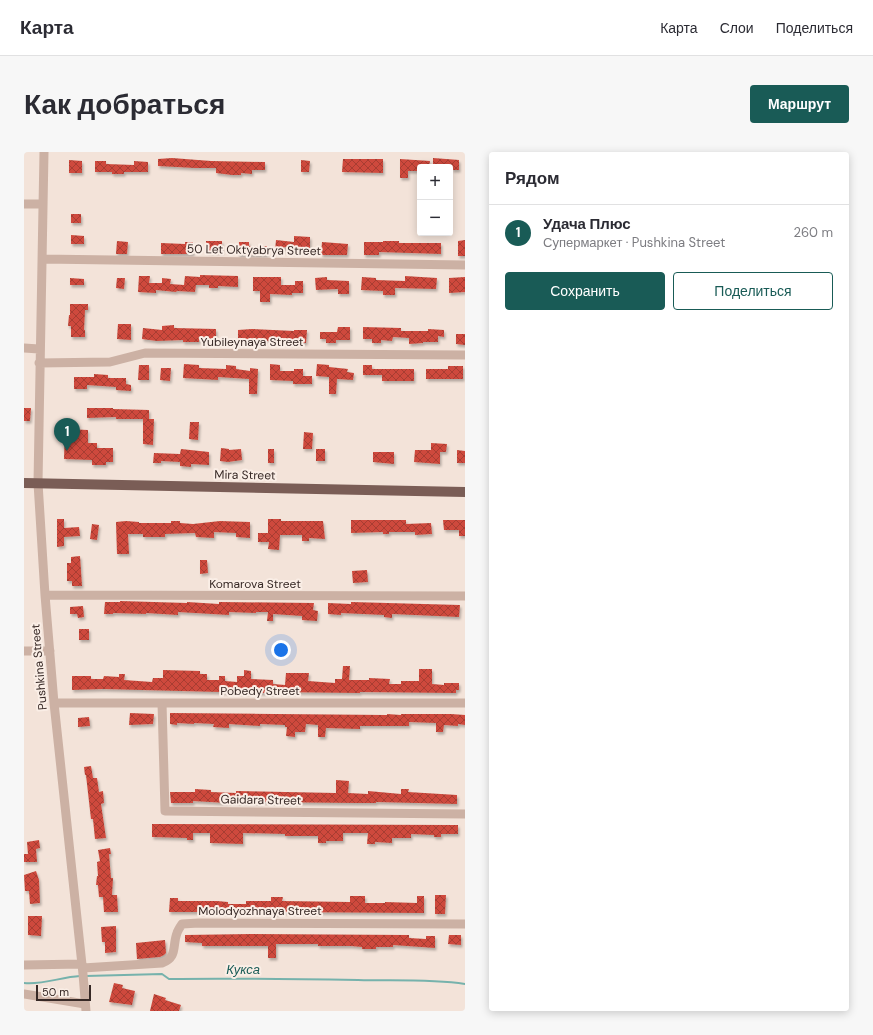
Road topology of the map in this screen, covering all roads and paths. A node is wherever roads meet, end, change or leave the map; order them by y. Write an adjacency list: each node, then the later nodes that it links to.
1 (44, 152): 3 (street, Pushkina Street)
2 (24, 204): 3 (street)
3 (43, 204): 4 (street, Pushkina Street)
4 (42, 259): 5 (street, 50 Let Oktyabrya Street); 7 (street, Pushkina Street)
5 (465, 265)
6 (24, 348): 7 (street)
7 (39, 349): 9 (street, Pushkina Street)
8 (465, 355): 9 (street, Yubileynaya Street)
9 (39, 363): 11 (street, Pushkina Street)
10 (24, 483): 11 (main road, Mira Street)
11 (38, 484): 12 (main road, Mira Street); 13 (street, Pushkina Street)
12 (465, 492)
13 (45, 595): 14 (street, Komarova Street); 16 (street, Pushkina Street)
14 (465, 596)
15 (24, 650): 16 (street)
16 (50, 651): 17 (street, Pushkina Street)
17 (54, 703): 18 (street, Pobedy Street); 23 (street, Pushkina Street)
18 (162, 703): 19 (street, Pobedy Street); 20 (street, Gaidara Street)
19 (465, 703)
20 (465, 814)
21 (465, 924): 23 (street, Molodyozhnaya Street)
22 (24, 965): 23 (street)
23 (83, 972): 25 (street, Pushkina Street)
24 (24, 994): 25 (street)
25 (86, 1008)

